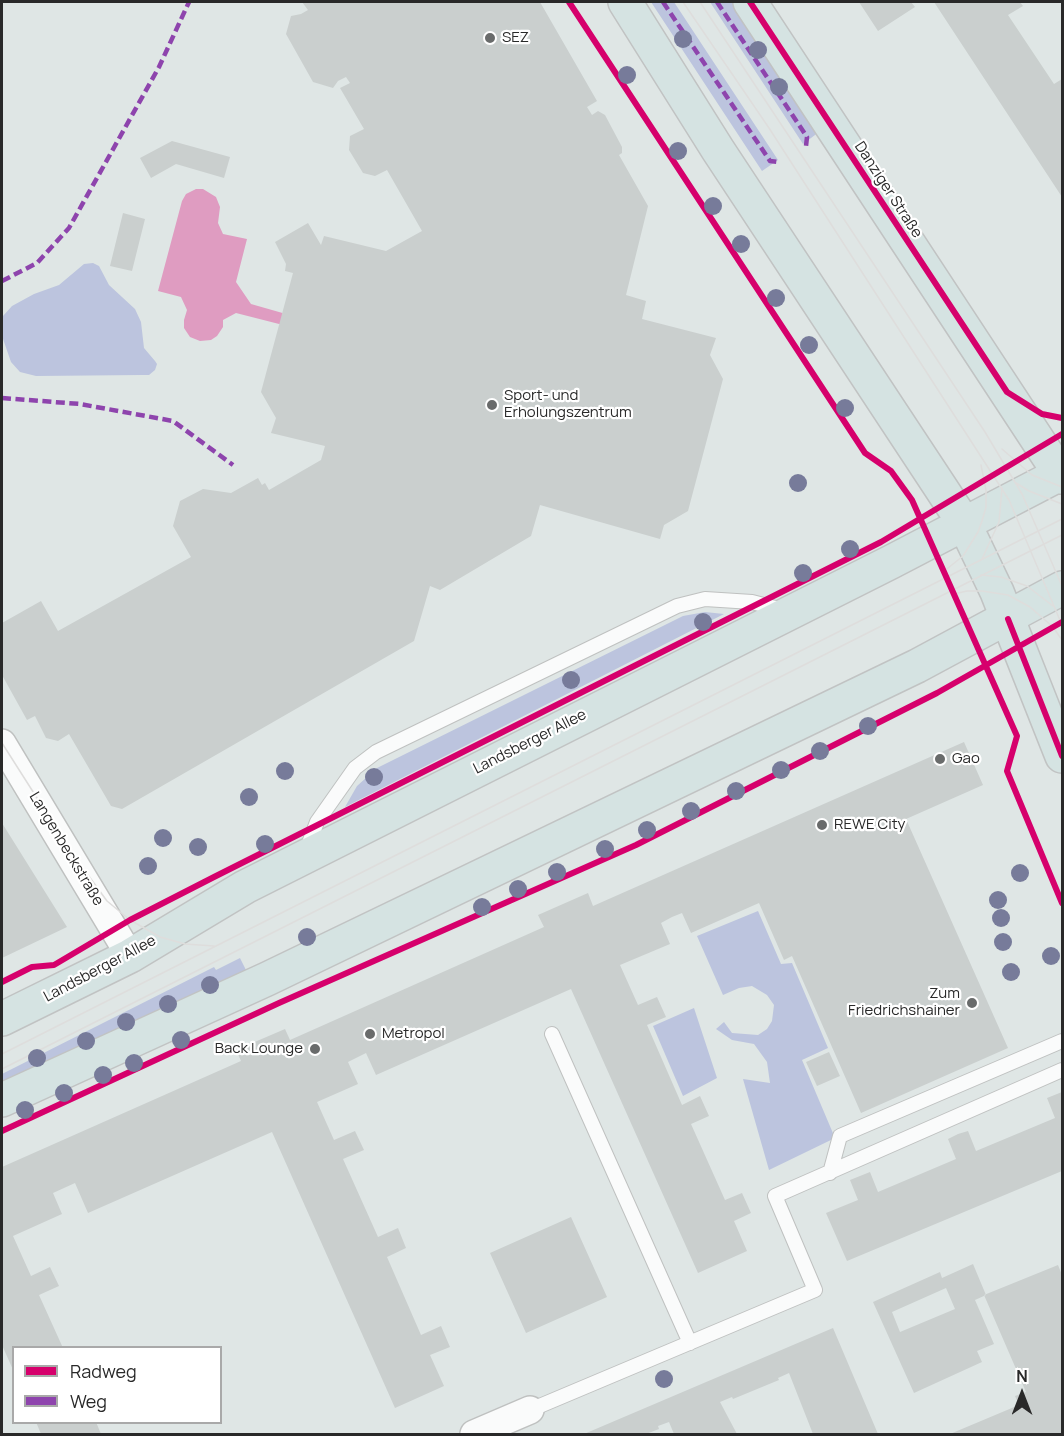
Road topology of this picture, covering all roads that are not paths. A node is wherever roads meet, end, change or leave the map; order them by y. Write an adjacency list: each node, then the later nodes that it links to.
1 (625, 2): 4 (main road)
2 (750, 2): 3 (main road, Danziger Straße)
3 (1062, 474): 4 (main road, Landsberger Allee)
4 (964, 523): 6 (main road, Landsberger Allee); 7 (main road)
5 (1062, 588): 7 (main road)
6 (788, 612): 10 (main road, Landsberger Allee); 10 (lane)
7 (1008, 618): 9 (main road); 16 (main road)
8 (2, 743): 11 (street, Langenbeckstraße)
9 (1062, 756)
10 (304, 857): 11 (main road, Landsberger Allee)
11 (122, 943): 12 (main road, Landsberger Allee)
12 (2, 1019)
13 (552, 1034): 18 (lane)
14 (1062, 1041): 17 (lane)
15 (1062, 1070): 17 (lane)
16 (2, 1100)
17 (830, 1173): 18 (lane)
18 (690, 1343): 19 (lane)
19 (530, 1410): 20 (street)
20 (508, 1428): 21 (street)
21 (474, 1434)

